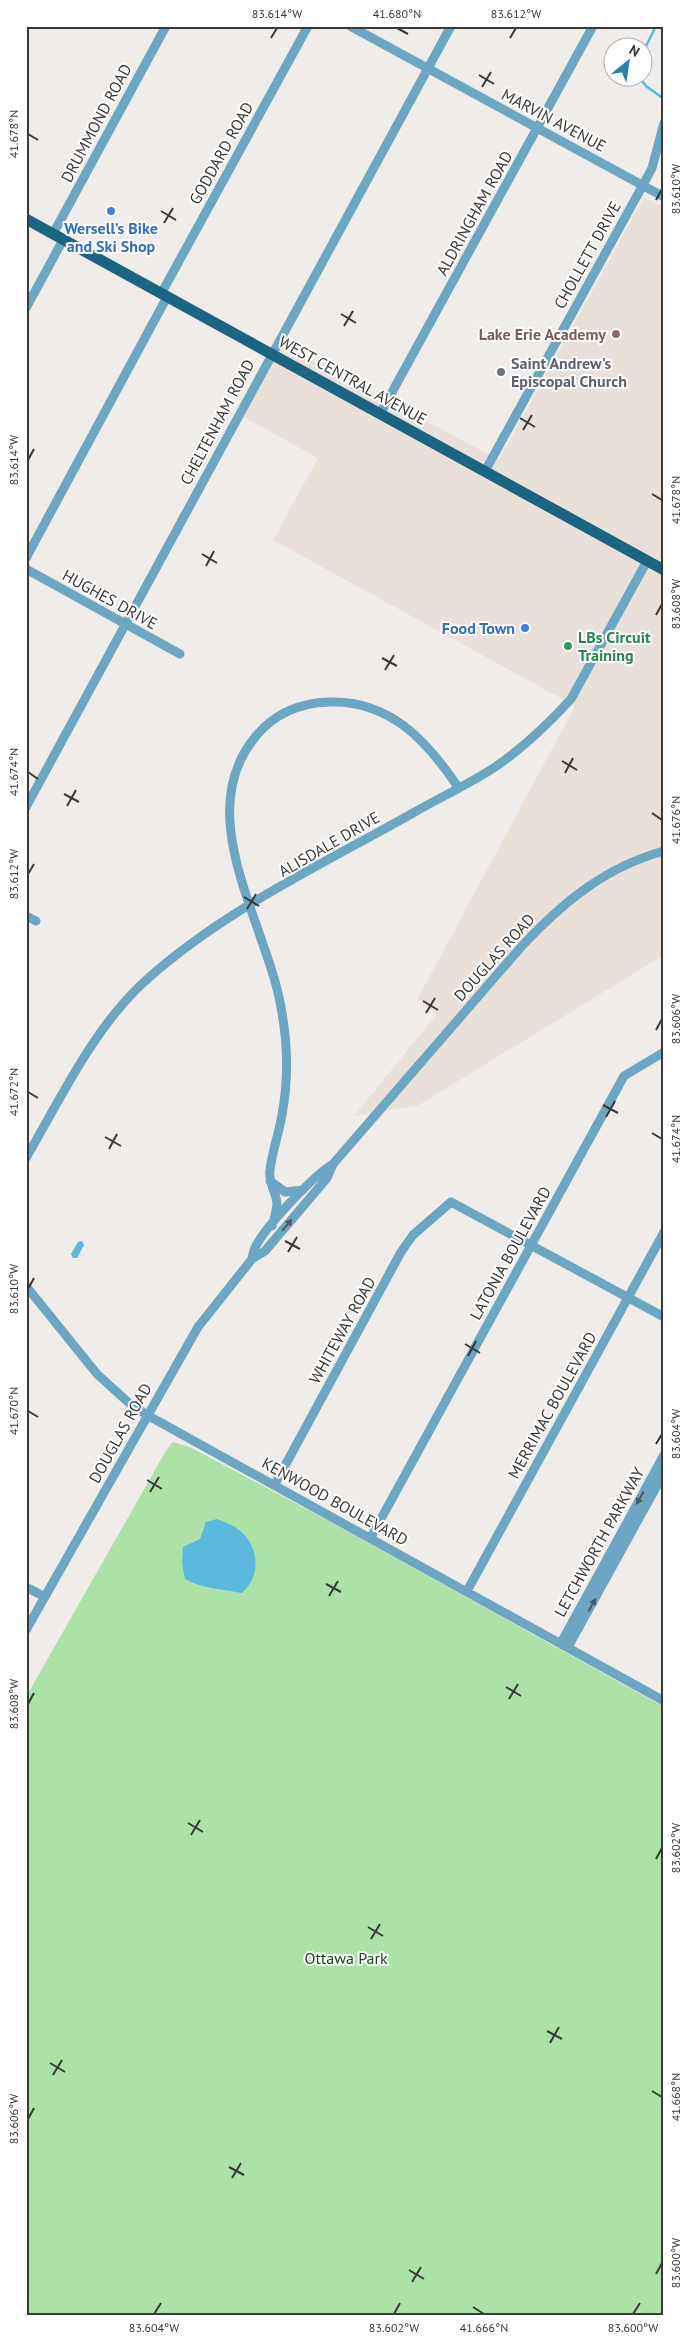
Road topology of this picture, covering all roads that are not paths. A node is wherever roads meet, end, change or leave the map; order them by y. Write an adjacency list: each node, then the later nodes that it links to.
1 (166, 26): 12 (street, DRUMMOND ROAD)
2 (308, 26): 13 (street, GODDARD ROAD)
3 (350, 26): 6 (street, MARVIN AVENUE)
4 (451, 26): 6 (street, CHELTENHAM ROAD)
5 (593, 26): 8 (street, ALDRINGHAM ROAD)
6 (427, 69): 8 (street, MARVIN AVENUE); 15 (street, CHELTENHAM ROAD)
7 (664, 122): 9 (street, CHOLLETT DRIVE)
8 (538, 127): 9 (street, MARVIN AVENUE); 16 (street, ALDRINGHAM ROAD)
9 (643, 185): 10 (street, MARVIN AVENUE); 17 (street, CHOLLETT DRIVE)
10 (664, 197)
11 (26, 219): 12 (main road, WEST CENTRAL AVENUE)
12 (58, 237): 13 (main road, WEST CENTRAL AVENUE); 14 (street, DRUMMOND ROAD)
13 (164, 295): 15 (main road, WEST CENTRAL AVENUE); 18 (street, GODDARD ROAD)
14 (26, 308)
15 (271, 355): 16 (main road, WEST CENTRAL AVENUE); 22 (street, CHELTENHAM ROAD)
16 (380, 414): 17 (main road, WEST CENTRAL AVENUE)
17 (485, 471): 19 (main road, WEST CENTRAL AVENUE)
18 (26, 558)
19 (647, 561): 21 (main road, WEST CENTRAL AVENUE); 24 (street, ALISDALE DRIVE)
20 (26, 569): 22 (street, HUGHES DRIVE)
21 (664, 570)
22 (125, 625): 23 (street, HUGHES DRIVE); 25 (street, CHELTENHAM ROAD)
23 (180, 654)
24 (458, 787): 27 (street, ALISDALE DRIVE); 27 (street)
25 (26, 807)
26 (664, 851): 32 (street, DOUGLAS ROAD)
27 (250, 905): 31 (street, ALISDALE DRIVE); 33 (street)
28 (26, 916): 29 (street)
29 (36, 921)
30 (664, 1052): 37 (street, LATONIA BOULEVARD)
31 (26, 1158)
32 (333, 1164): 34 (street, DOUGLAS ROAD); 38 (street, DOUGLAS ROAD, one-way to 32)
33 (270, 1180): 34 (street); 35 (street)
34 (304, 1189): 35 (street, DOUGLAS ROAD)
35 (272, 1226): 38 (street, DOUGLAS ROAD)
36 (664, 1232): 40 (street, MERRIMAC BOULEVARD)
37 (531, 1245): 40 (street); 45 (street, WHITEWAY ROAD); 46 (street, LATONIA BOULEVARD)
38 (252, 1259): 42 (street, DOUGLAS ROAD)
39 (26, 1286): 42 (street, KENWOOD BOULEVARD)
40 (628, 1298): 41 (street); 48 (street, MERRIMAC BOULEVARD)
41 (664, 1317)
42 (147, 1415): 45 (street, KENWOOD BOULEVARD); 49 (street, DOUGLAS ROAD)
43 (664, 1455): 51 (street, LETCHWORTH PARKWAY, one-way to 51)
44 (664, 1473): 51 (street, LETCHWORTH PARKWAY, one-way to 44)
45 (275, 1484): 46 (street, KENWOOD BOULEVARD)
46 (371, 1537): 48 (street, KENWOOD BOULEVARD)
47 (26, 1587): 49 (street)
48 (467, 1591): 51 (street, KENWOOD BOULEVARD)
49 (45, 1597): 50 (street, DOUGLAS ROAD)
50 (26, 1630)
51 (564, 1645): 52 (street, KENWOOD BOULEVARD)
52 (664, 1701)

